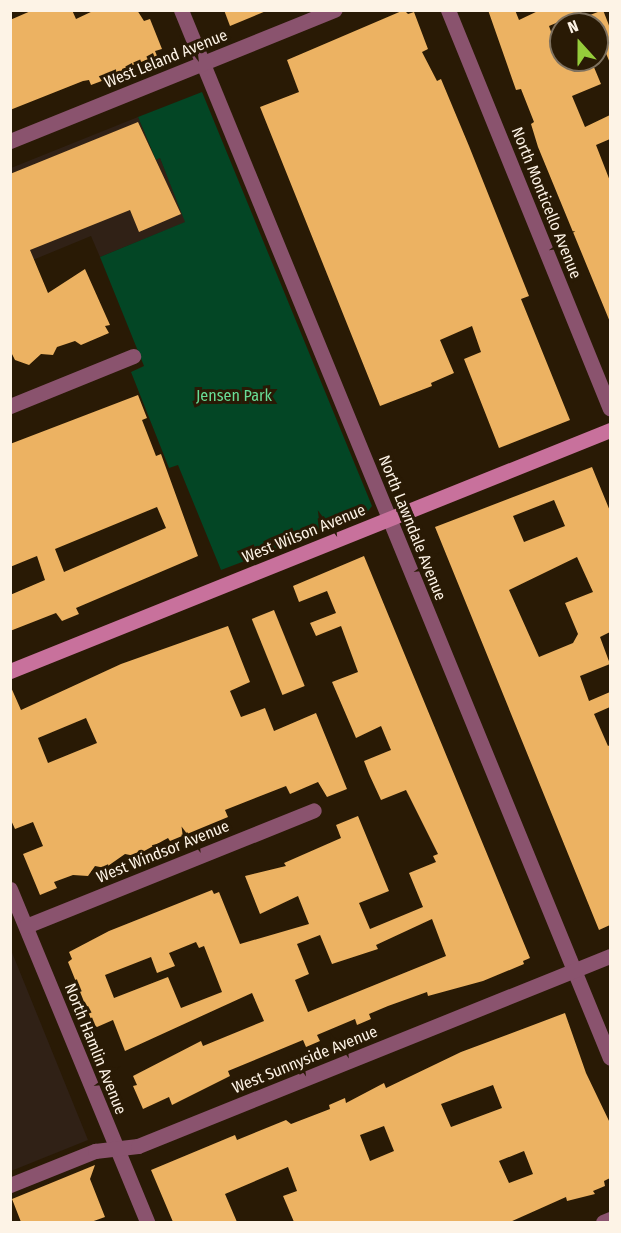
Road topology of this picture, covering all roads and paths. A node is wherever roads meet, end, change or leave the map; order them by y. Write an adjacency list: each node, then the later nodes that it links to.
1 (181, 10): 4 (street, North Lawndale Avenue)
2 (335, 10): 4 (street, West Leland Avenue)
3 (448, 10): 8 (street, North Monticello Avenue)
4 (203, 63): 5 (street, West Leland Avenue); 10 (street, North Lawndale Avenue)
5 (10, 141)
6 (133, 357): 7 (street)
7 (10, 406)
8 (610, 408)
9 (610, 430): 10 (street, West Wilson Avenue)
10 (389, 519): 11 (street, West Wilson Avenue); 16 (street, North Lawndale Avenue)
11 (10, 671)
12 (314, 810): 14 (street, West Windsor Avenue)
13 (10, 889): 14 (street, North Hamlin Avenue)
14 (26, 926): 18 (street, North Hamlin Avenue)
15 (610, 956): 16 (street, West Sunnyside Avenue)
16 (574, 970): 17 (street, North Lawndale Avenue); 18 (street, West Sunnyside Avenue)
17 (610, 1059)
18 (117, 1149): 19 (street, West Sunnyside Avenue); 21 (street, North Hamlin Avenue)
19 (10, 1185)
20 (610, 1219): 22 (street)
21 (147, 1222)
22 (603, 1222)

